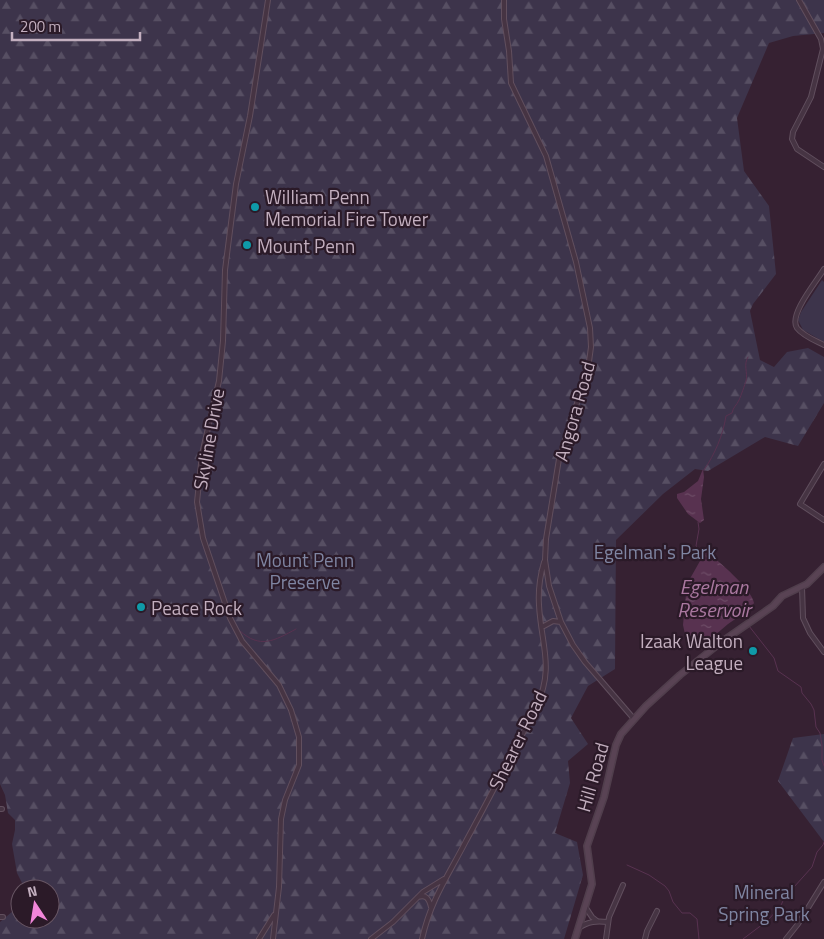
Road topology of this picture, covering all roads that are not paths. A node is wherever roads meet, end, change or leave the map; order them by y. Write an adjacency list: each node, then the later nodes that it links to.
1 (268, 0): 23 (street, Skyline Drive)
2 (504, 0): 9 (street, Angora Road)
3 (799, 0): 4 (street)
4 (824, 167)
5 (824, 269): 6 (street)
6 (824, 345)
7 (824, 464): 8 (street)
8 (824, 520)
9 (545, 560): 12 (street, Angora Road); 13 (street, Shearer Road)
10 (824, 567): 11 (street, Hill Road)
11 (802, 587): 14 (street); 15 (street, Hill Road)
12 (561, 622): 13 (street); 15 (street, Angora Road)
13 (542, 627): 16 (street, Shearer Road)
14 (824, 652)
15 (634, 719): 21 (street, Hill Road)
16 (444, 879): 19 (street); 20 (street, Shearer Road)
17 (824, 882): 34 (street)
18 (623, 885): 25 (street)
19 (417, 897): 20 (street); 29 (street)
20 (431, 907): 30 (street, Shearer Road)
21 (586, 908): 24 (street); 26 (street, Hill Road)
22 (657, 911): 33 (street)
23 (275, 913): 27 (street, Skyline Drive); 28 (street, Skyline Drive)
24 (597, 921): 25 (street); 26 (street)
25 (608, 922): 32 (street)
26 (579, 928): 31 (street, Hill Road)
27 (259, 939)
28 (273, 939)
29 (372, 939)
30 (422, 939)
31 (575, 939)
32 (606, 939)
33 (645, 939)
34 (786, 939)

